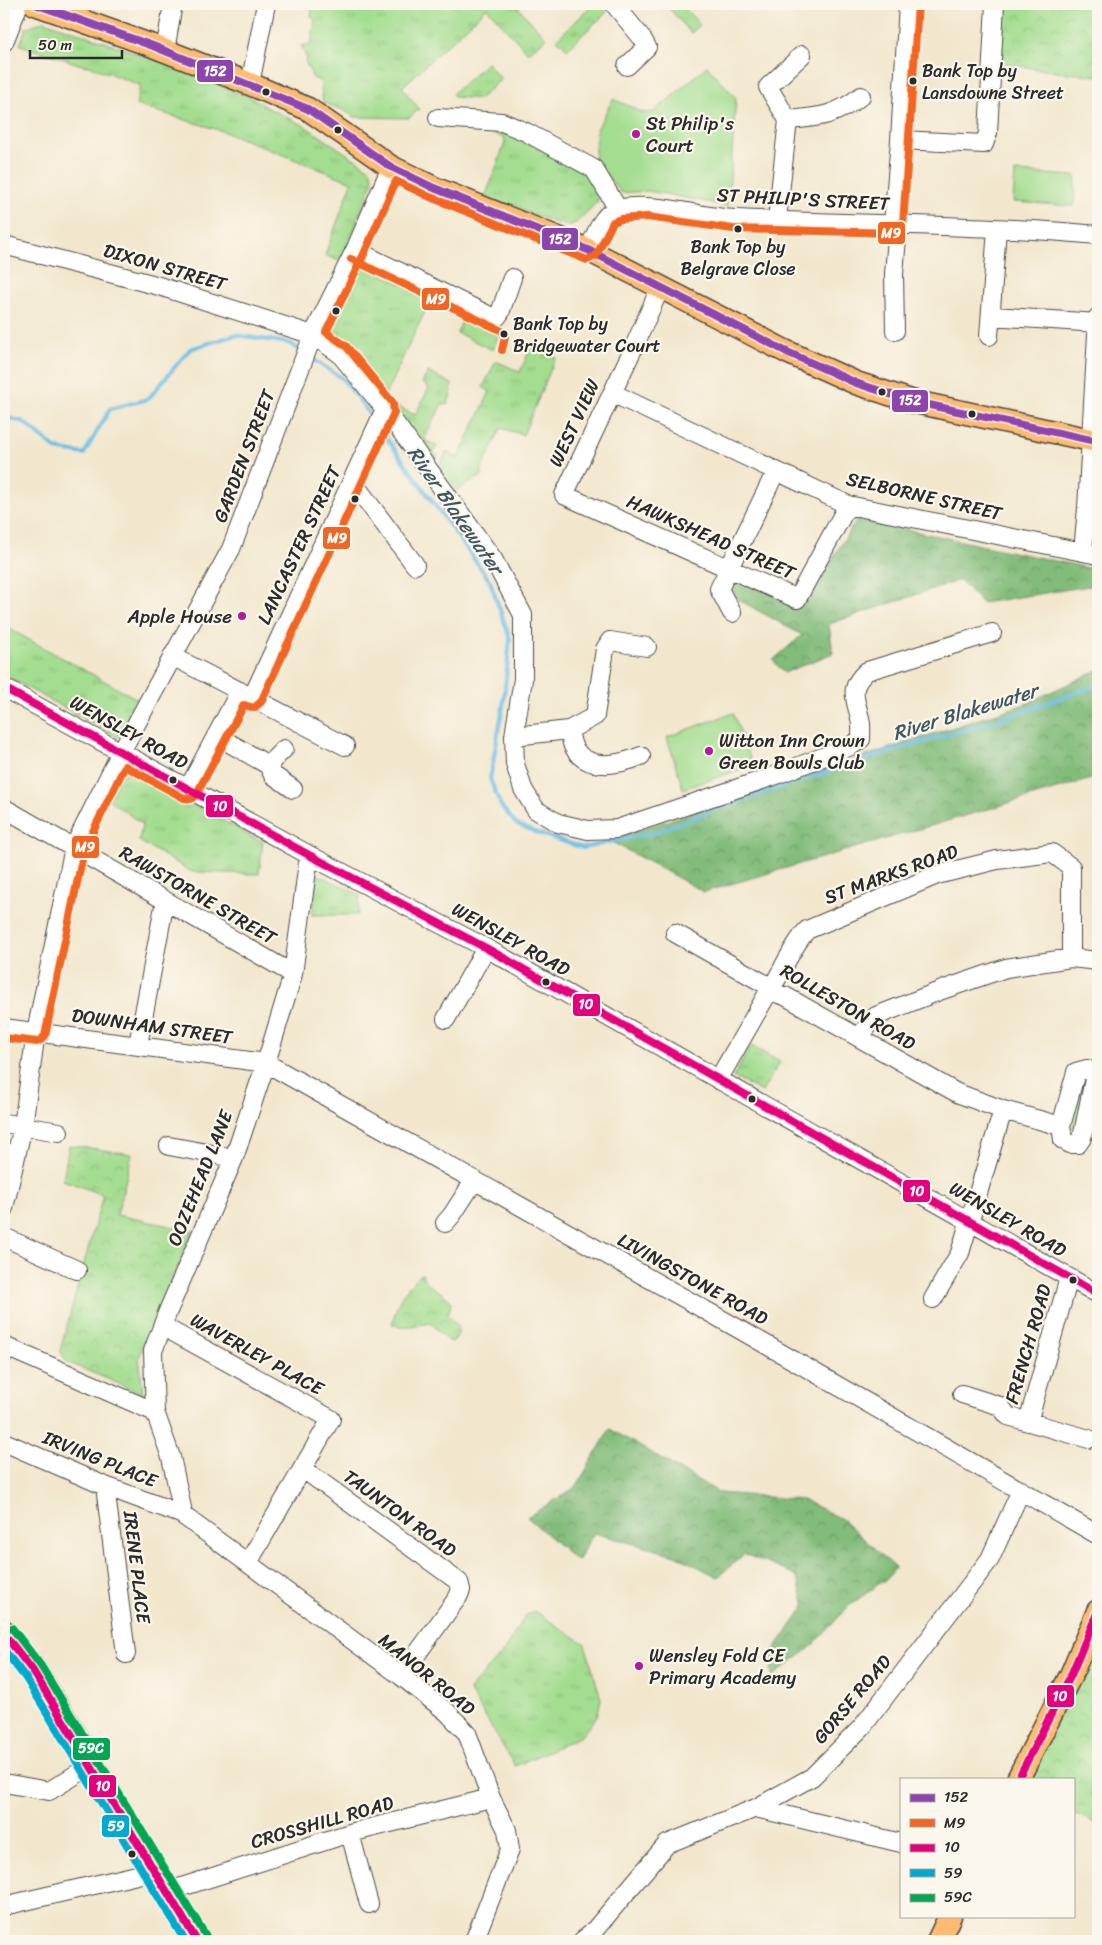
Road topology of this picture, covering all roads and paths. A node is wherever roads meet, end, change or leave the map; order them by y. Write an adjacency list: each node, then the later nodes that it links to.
1 (19, 4): 9 (street)
2 (35, 4): 8 (main road)
3 (172, 4): 10 (street)
4 (266, 4): 13 (street)
5 (614, 4): 12 (street)
6 (908, 4): 17 (street)
7 (995, 4): 17 (street)
8 (78, 11): 10 (main road)
9 (4, 42)
10 (164, 51): 13 (main road)
11 (802, 55): 16 (street)
12 (627, 66)
13 (250, 84): 18 (main road)
14 (862, 96): 16 (street)
15 (438, 118): 19 (street)
16 (788, 120): 20 (street)
17 (900, 140): 21 (street)
18 (391, 167): 25 (street, GARDEN STREET); 26 (main road)
19 (618, 209): 20 (street, ST PHILIP'S STREET); 26 (street)
20 (778, 220): 21 (street, ST PHILIP'S STREET)
21 (896, 224): 22 (street, ST PHILIP'S STREET); 32 (street)
22 (997, 229): 23 (street, ST PHILIP'S STREET); 29 (street)
23 (1098, 235)
24 (4, 245): 34 (street, DIXON STREET)
25 (355, 250): 27 (street); 34 (street, GARDEN STREET)
26 (588, 250): 28 (main road)
27 (512, 278)
28 (660, 288): 35 (street, WEST VIEW); 37 (main road)
29 (992, 316): 31 (street); 33 (street)
30 (1098, 317): 31 (street)
31 (1098, 323): 37 (street)
32 (895, 330)
33 (989, 336)
34 (308, 349): 36 (street, DIXON STREET); 48 (street, GARDEN STREET)
35 (612, 393): 38 (street, SELBORNE STREET); 40 (street, WEST VIEW)
36 (380, 421): 39 (street, LANCASTER STREET); 53 (street, DIXON STREET)
37 (1094, 440): 42 (street)
38 (776, 471): 41 (street, SELBORNE STREET); 44 (street)
39 (352, 481): 43 (street); 50 (street, LANCASTER STREET)
40 (564, 494): 44 (street, HAWKSHEAD STREET)
41 (848, 505): 42 (street, SELBORNE STREET); 44 (street, HAWKSHEAD STREET)
42 (1090, 553)
43 (415, 565)
44 (728, 569): 45 (street)
45 (732, 613)
46 (992, 633): 53 (street, DIXON STREET)
47 (648, 647): 51 (street)
48 (172, 656): 50 (street); 56 (street, GARDEN STREET)
49 (4, 688): 56 (street, WENSLEY ROAD)
50 (246, 694): 52 (street, LANCASTER STREET); 54 (street)
51 (569, 730): 53 (street); 57 (street)
52 (217, 736): 58 (street); 59 (street, LANCASTER STREET)
53 (514, 736)
54 (345, 746)
55 (284, 749): 58 (street)
56 (121, 752): 59 (street, WENSLEY ROAD); 62 (street, GARDEN STREET)
57 (641, 756)
58 (268, 764): 60 (street)
59 (188, 789): 63 (street, WENSLEY ROAD)
60 (293, 789)
61 (4, 808): 62 (street, RAWSTORNE STREET)
62 (74, 847): 64 (street, RAWSTORNE STREET); 73 (street, GARDEN STREET)
63 (309, 855): 66 (street, WENSLEY ROAD); 69 (street, OOZEHEAD LANE)
64 (165, 901): 69 (street, RAWSTORNE STREET); 75 (street)
65 (675, 933): 70 (street, ROLLESTON ROAD)
66 (486, 948): 71 (street); 77 (street, WENSLEY ROAD)
67 (1071, 958): 68 (street); 70 (street, ST MARKS ROAD); 74 (street)
68 (1098, 961)
69 (293, 974): 76 (street, OOZEHEAD LANE)
70 (772, 992): 74 (street, ROLLESTON ROAD); 77 (street, ST MARKS ROAD)
71 (446, 1019)
72 (4, 1028): 73 (street, DOWNHAM STREET)
73 (36, 1032): 75 (street, DOWNHAM STREET); 80 (street, GARDEN STREET)
74 (859, 1038): 78 (street, ROLLESTON ROAD)
75 (138, 1045): 76 (street, DOWNHAM STREET)
76 (266, 1063): 84 (street, OOZEHEAD LANE); 85 (street, LIVINGSTONE ROAD)
77 (718, 1080): 87 (street, WENSLEY ROAD)
78 (1011, 1112): 81 (street, ROLLESTON ROAD); 87 (street)
79 (4, 1124): 80 (street)
80 (22, 1126): 82 (street); 86 (street, GARDEN STREET)
81 (1062, 1126)
82 (58, 1132)
83 (169, 1146): 84 (street)
84 (234, 1158): 94 (street, OOZEHEAD LANE)
85 (474, 1181): 88 (street); 103 (street, LIVINGSTONE ROAD)
86 (4, 1208)
87 (970, 1221): 91 (street, WENSLEY ROAD); 93 (street)
88 (444, 1223)
89 (4, 1237): 90 (street)
90 (77, 1270)
91 (1069, 1278): 92 (street, WENSLEY ROAD); 98 (street, FRENCH ROAD)
92 (1098, 1294)
93 (933, 1299)
94 (162, 1326): 97 (street, OOZEHEAD LANE); 101 (street, WAVERLEY PLACE)
95 (4, 1346): 97 (street)
96 (962, 1394): 98 (street, FRENCH ROAD)
97 (156, 1412): 104 (street, OOZEHEAD LANE)
98 (1028, 1422): 99 (street, FRENCH ROAD)
99 (1089, 1439)
100 (4, 1442): 102 (street, IRVING PLACE)
101 (303, 1469): 106 (street); 110 (street, TAUNTON ROAD)
102 (105, 1486): 104 (street, IRVING PLACE); 109 (street, IRENE PLACE)
103 (1021, 1490): 105 (street, LIVINGSTONE ROAD); 115 (street, GORSE ROAD)
104 (181, 1514): 106 (street, MANOR ROAD)
105 (1098, 1535)
106 (248, 1563): 110 (street, MANOR ROAD)
107 (1098, 1611): 112 (main road)
108 (4, 1634): 111 (highway)
109 (126, 1654)
110 (401, 1676): 114 (street, MANOR ROAD)
111 (90, 1766): 113 (street); 118 (highway)
112 (1019, 1778)
113 (4, 1783)
114 (493, 1802): 116 (street, CROSSHILL ROAD); 124 (street, MANOR ROAD)
115 (756, 1808): 117 (street); 122 (street, GORSE ROAD)
116 (350, 1833): 118 (street, CROSSHILL ROAD); 119 (street)
117 (900, 1842)
118 (160, 1881): 120 (street, CROSSHILL ROAD); 123 (highway)
119 (369, 1904)
120 (4, 1906)
121 (949, 1918): 125 (main road)
122 (589, 1939)
123 (197, 1941)
124 (474, 1941)
125 (938, 1941)

